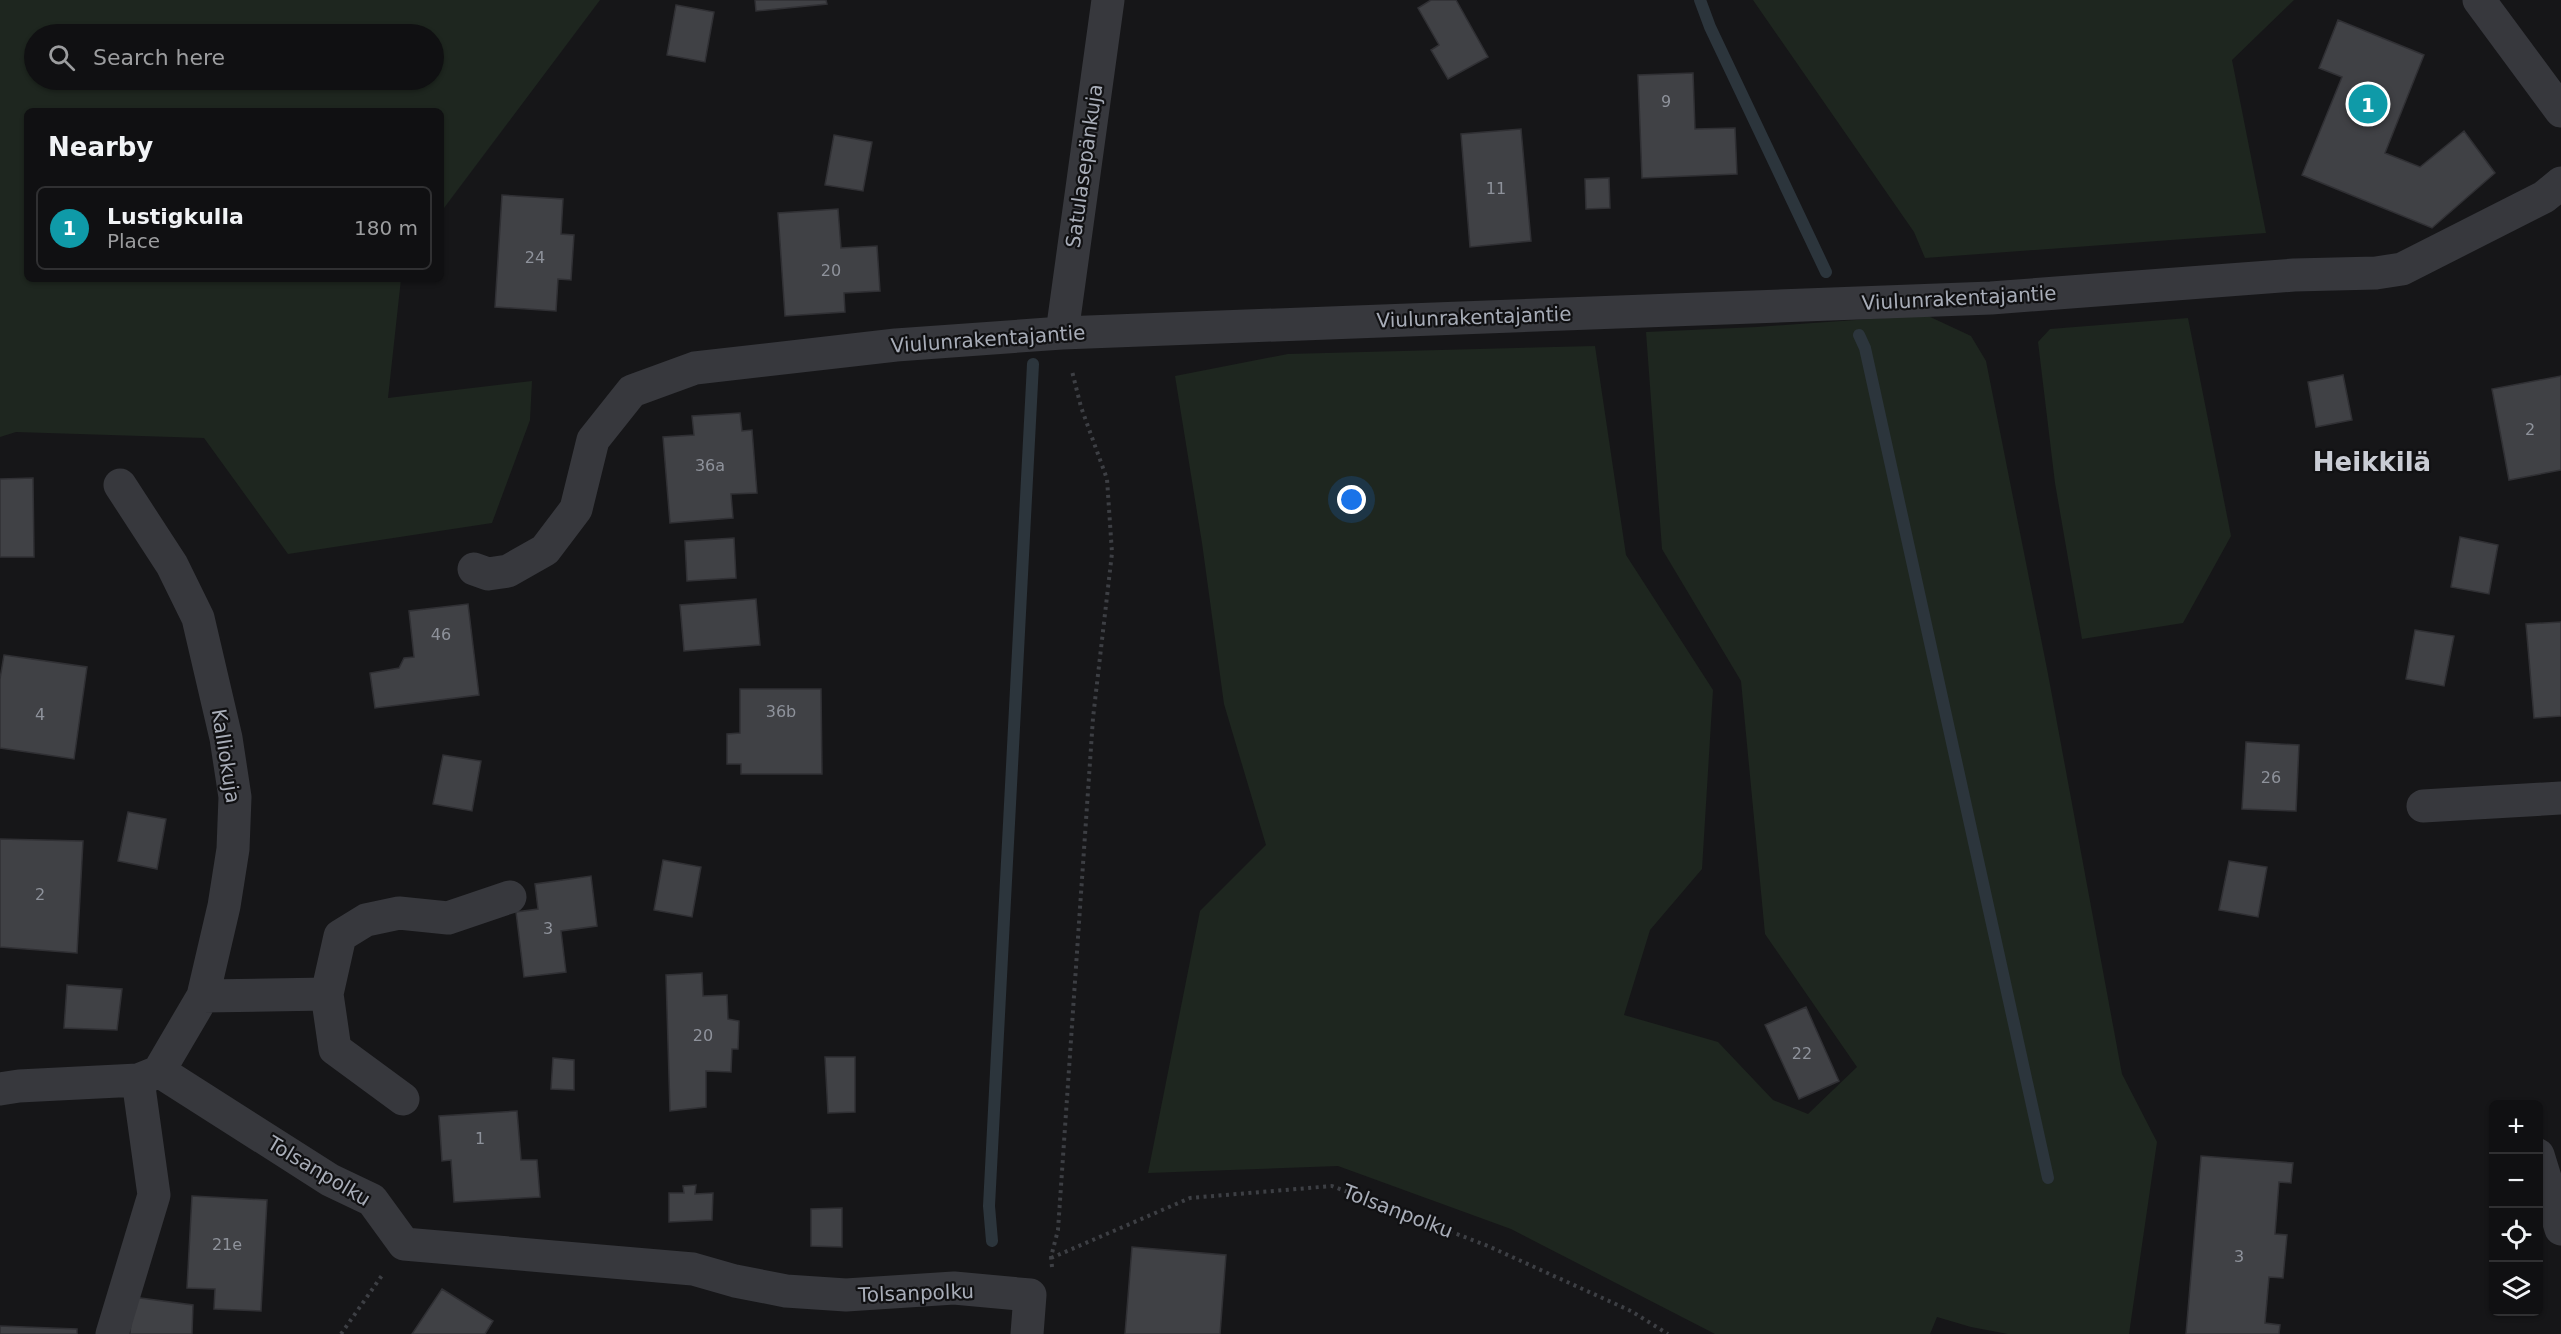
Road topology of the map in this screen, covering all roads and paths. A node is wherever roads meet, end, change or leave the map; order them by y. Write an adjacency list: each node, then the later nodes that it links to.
1 (1108, 0): 5 (street, Satulasepänkuja)
2 (2479, 0): 3 (street)
3 (2561, 111)
4 (2561, 183): 5 (street, Viulunrakentajantie)
5 (1062, 333): 7 (street, Viulunrakentajantie); 19 (path)
6 (120, 485): 12 (street, Kalliokuja)
7 (474, 569)
8 (2561, 798): 9 (street)
9 (2423, 806)
10 (510, 897): 11 (street)
11 (327, 994): 12 (street); 15 (street)
12 (203, 996): 13 (street, Kalliokuja)
13 (148, 1076): 14 (street); 18 (street, Tolsanpolku); 21 (street)
14 (0, 1089)
15 (403, 1099)
16 (2543, 1171): 17 (street)
17 (2561, 1229)
18 (404, 1244): 20 (street, Tolsanpolku); 22 (path)
19 (1051, 1257): 20 (path); 24 (path, Tolsanpolku)
20 (1030, 1295): 23 (street)
21 (112, 1334)
22 (341, 1334)
23 (1027, 1334)
24 (1668, 1334)

